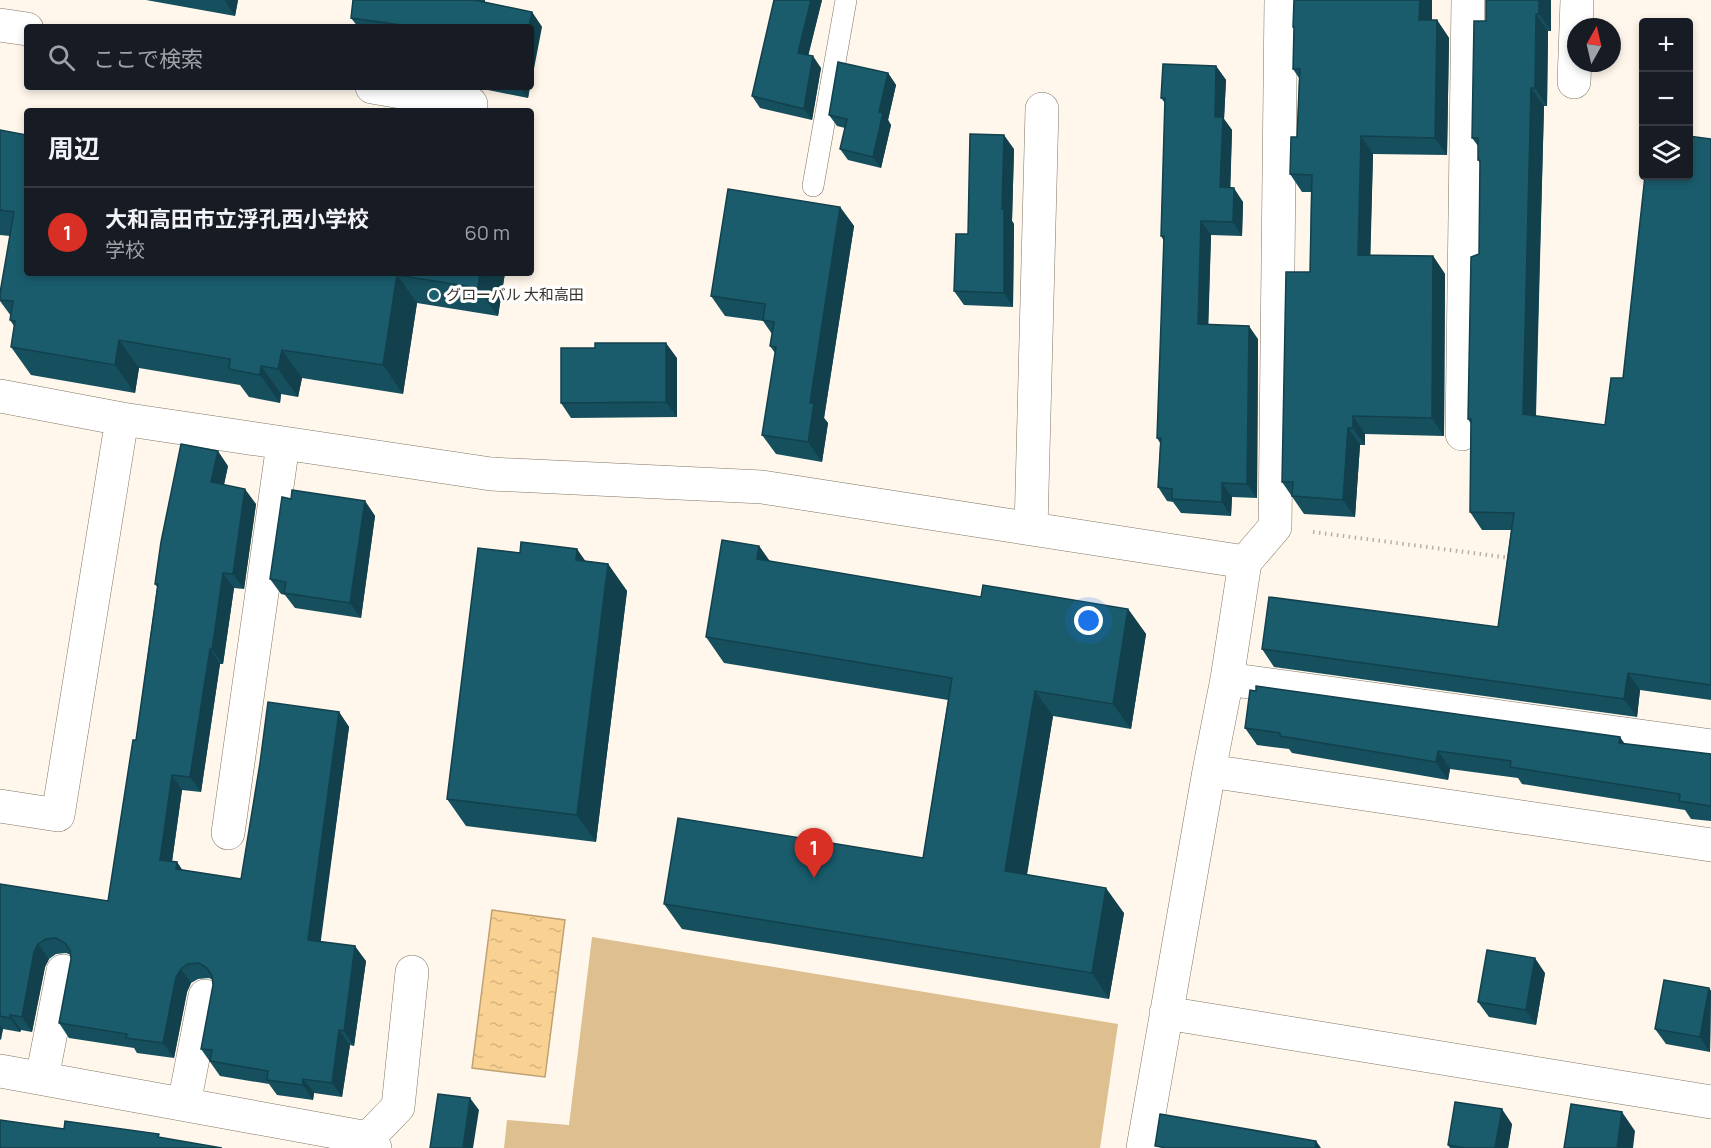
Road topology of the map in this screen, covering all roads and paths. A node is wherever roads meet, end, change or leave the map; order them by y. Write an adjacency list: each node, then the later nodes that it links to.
1 (846, 0): 11 (lane)
2 (1281, 0): 16 (street)
3 (1468, 0): 14 (street)
4 (1577, 0): 7 (street)
5 (0, 25): 6 (street)
6 (24, 29)
7 (1574, 82)
8 (389, 90): 9 (street)
9 (471, 104)
10 (1042, 109): 17 (street)
11 (813, 186)
12 (0, 396): 13 (street)
13 (122, 419): 15 (street); 23 (street)
14 (1462, 434)
15 (284, 444): 17 (street); 24 (street)
16 (1275, 527): 18 (path); 19 (street)
17 (1031, 529): 19 (street)
18 (1523, 560)
19 (1245, 562): 20 (street)
20 (1227, 679): 21 (street); 22 (street)
21 (1711, 746)
22 (1209, 771): 25 (street); 29 (street)
23 (0, 806)
24 (228, 833)
25 (1711, 846)
26 (63, 971): 31 (street)
27 (412, 972): 34 (street)
28 (205, 996): 33 (street)
29 (1166, 1013): 32 (street); 35 (street)
30 (0, 1071): 31 (street)
31 (42, 1078): 33 (street)
32 (1711, 1102)
33 (184, 1104): 34 (street)
34 (372, 1143)
35 (1143, 1148)

